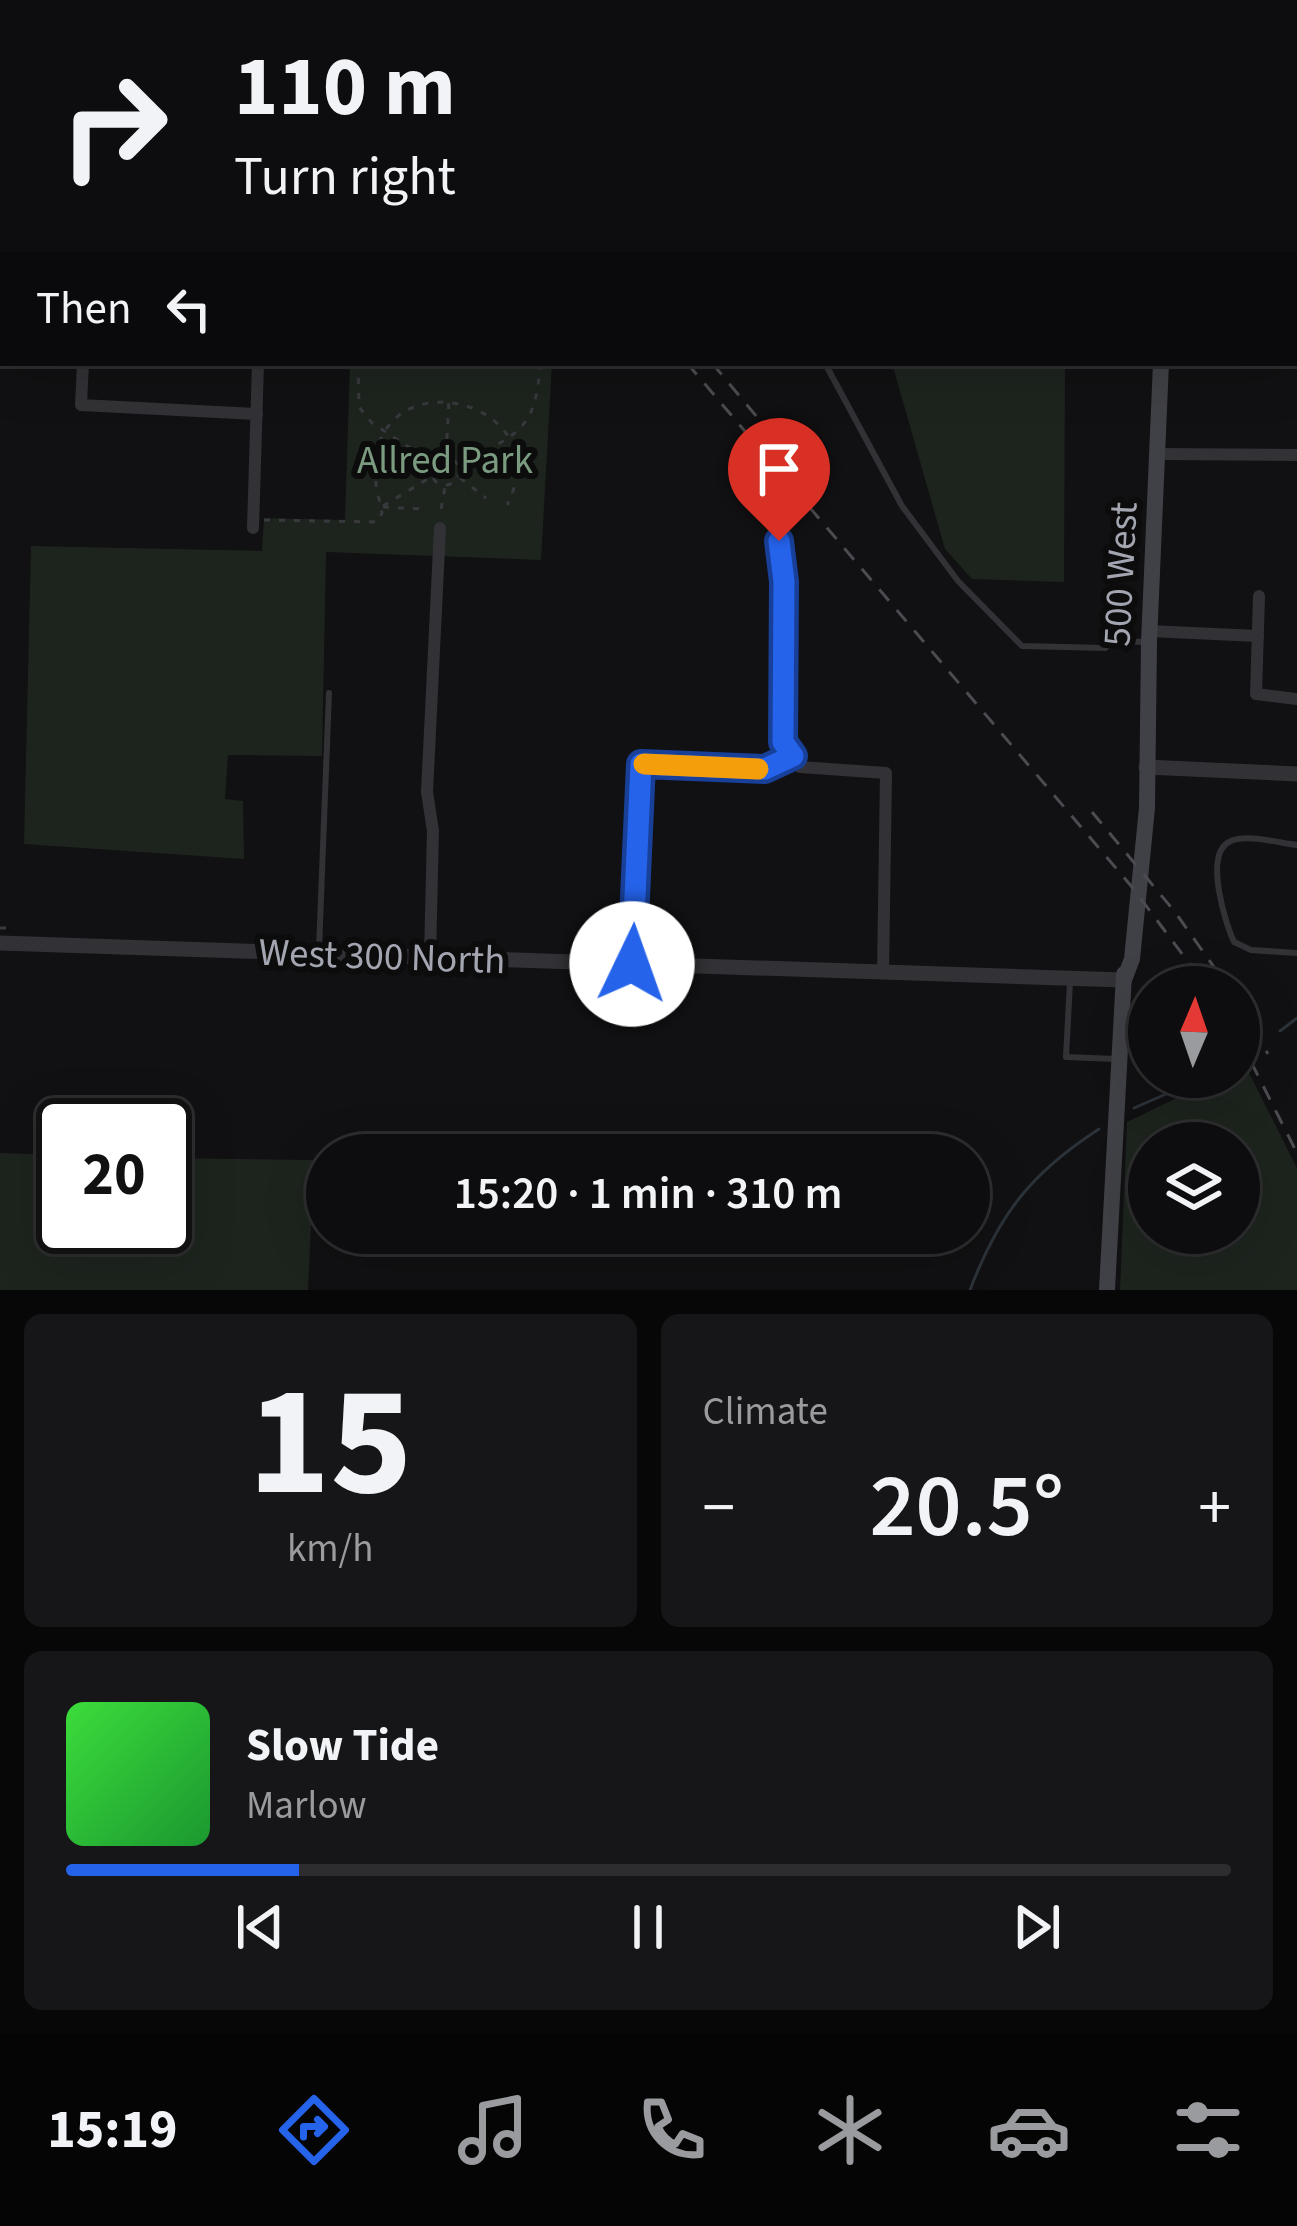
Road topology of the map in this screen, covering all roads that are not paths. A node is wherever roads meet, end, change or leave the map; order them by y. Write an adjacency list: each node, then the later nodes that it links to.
1 (83, 366): 5 (street)
2 (258, 366): 5 (street)
3 (1161, 366): 6 (main road, 500 West)
4 (827, 367): 13 (lane)
5 (257, 414): 9 (street)
6 (1158, 454): 7 (street); 13 (main road, 500 West)
7 (1297, 455)
8 (767, 497): 16 (lane)
9 (258, 524)
10 (440, 528): 23 (street)
11 (1259, 596): 12 (street)
12 (1258, 636): 13 (street); 15 (street)
13 (1149, 637): 17 (main road, 500 West)
14 (329, 693): 21 (lane)
15 (1297, 699)
16 (793, 756): 24 (lane); 25 (street)
17 (1146, 767): 18 (street); 27 (main road, 500 West)
18 (1297, 774)
19 (1297, 845): 22 (lane)
20 (0, 943): 21 (street, West 300 North)
21 (319, 952): 23 (street, West 300 North)
22 (1297, 953)
23 (430, 956): 24 (street, West 300 North)
24 (632, 964): 25 (street, West 300 North)
25 (883, 973): 26 (street, West 300 North)
26 (1070, 979): 27 (street, West 300 North); 28 (lane)
27 (1124, 980): 28 (main road, 500 West)
28 (1119, 1059): 29 (main road, 500 West)
29 (1107, 1290)

